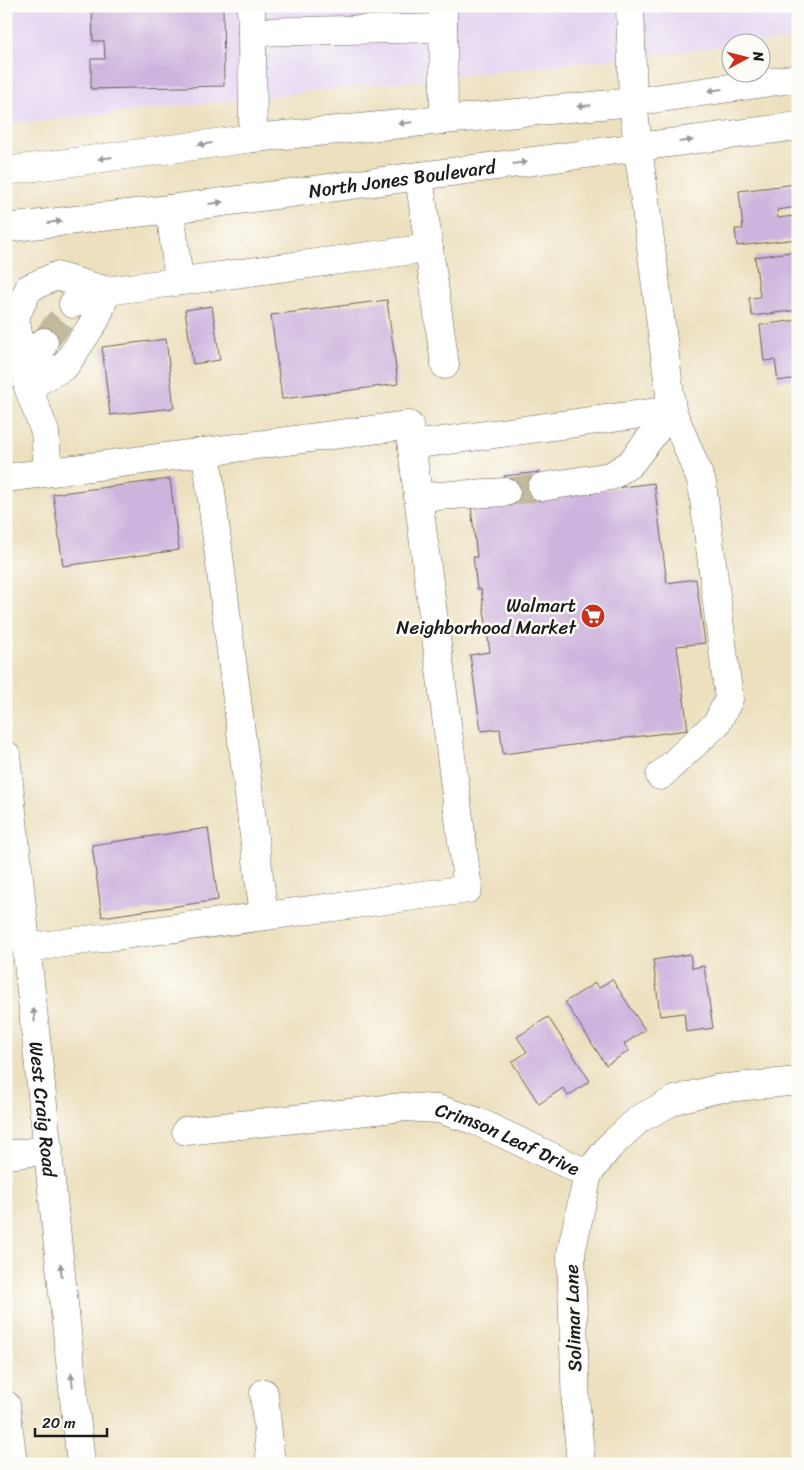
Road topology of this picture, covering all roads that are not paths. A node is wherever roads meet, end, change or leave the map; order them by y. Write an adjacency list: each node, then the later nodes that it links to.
1 (630, 6): 5 (main road)
2 (443, 17): 3 (main road); 6 (main road)
3 (252, 19): 8 (main road)
4 (798, 78): 5 (main road, one-way to 5)
5 (633, 102): 6 (main road, one-way to 6); 9 (main road)
6 (444, 120): 8 (main road, one-way to 8)
7 (798, 126): 9 (main road, North Jones Boulevard, one-way to 7)
8 (253, 138): 10 (main road, one-way to 10)
9 (638, 147): 11 (main road, North Jones Boulevard, one-way to 9); 21 (main road)
10 (6, 171)
11 (419, 176): 12 (main road, North Jones Boulevard, one-way to 11); 14 (main road)
12 (170, 209): 13 (main road, North Jones Boulevard, one-way to 12); 15 (main road)
13 (6, 228)
14 (429, 248): 15 (main road); 19 (main road)
15 (179, 281): 16 (main road)
16 (107, 291): 17 (main road); 20 (main road); 20 (main road)
17 (73, 304)
18 (44, 342): 20 (main road)
19 (445, 365)
20 (28, 388): 24 (main road)
21 (672, 410): 22 (main road); 26 (main road); 30 (main road)
22 (412, 445): 23 (main road); 28 (main road)
23 (206, 452): 24 (main road); 31 (main road)
24 (48, 471): 25 (main road)
25 (6, 478)
26 (542, 487)
27 (506, 492): 28 (main road)
28 (418, 497): 31 (main road)
29 (6, 755): 32 (main road, West Craig Road)
30 (660, 776)
31 (264, 916): 32 (main road)
32 (16, 949): 35 (main road, West Craig Road, one-way to 32)
33 (798, 1081): 37 (main road, Crimson Leaf Drive)
34 (186, 1131): 37 (main road, Crimson Leaf Drive)
35 (49, 1150): 36 (main road); 41 (main road, West Craig Road, one-way to 35)
36 (6, 1155)
37 (588, 1174): 43 (main road, Solimar Lane)
38 (264, 1393): 42 (main road)
39 (6, 1405): 40 (main road)
40 (13, 1464)
41 (81, 1464)
42 (271, 1464)
43 (581, 1464)

